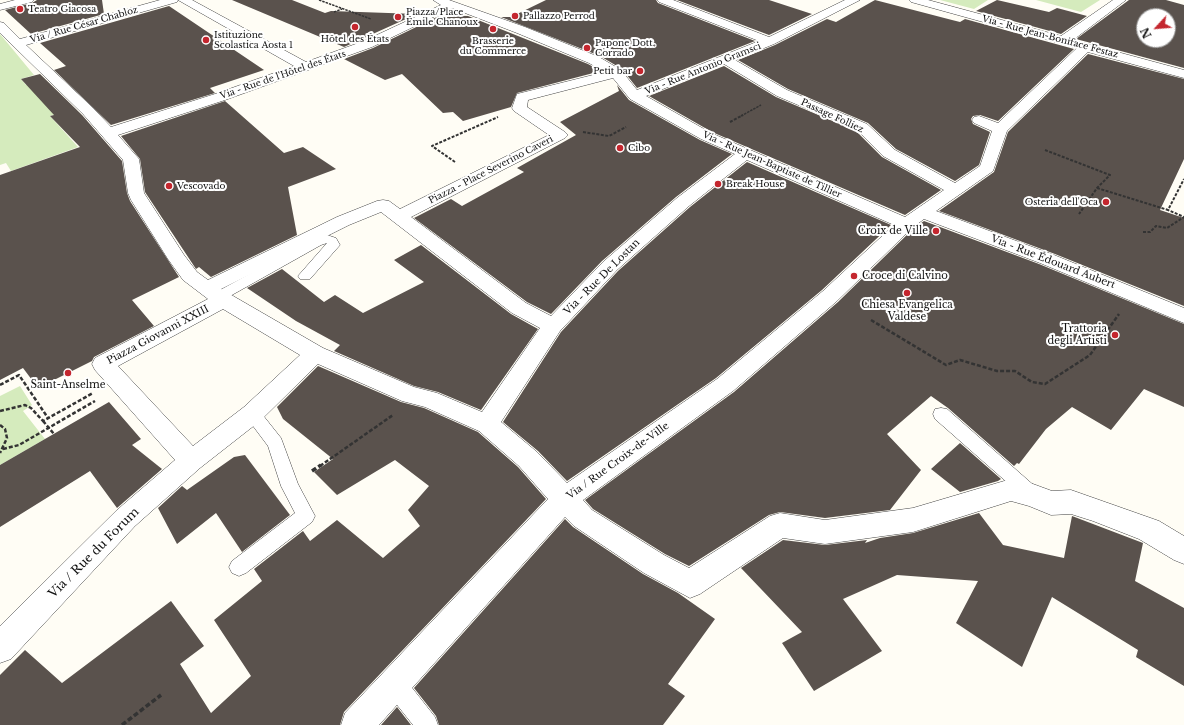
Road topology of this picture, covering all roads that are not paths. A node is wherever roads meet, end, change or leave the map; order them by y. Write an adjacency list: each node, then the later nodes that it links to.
1 (28, 0): 9 (street)
2 (173, 0): 13 (street, Via / Rue César Chabloz)
3 (184, 0): 16 (street)
4 (663, 0): 11 (street)
5 (854, 0): 11 (street, Via - Rue Antonio Gramsci)
6 (915, 0): 12 (street, Via - Rue Jean-Boniface Festaz)
7 (1120, 0): 12 (street)
8 (446, 2): 16 (street, Via - Rue de l'Hôtel des États); 17 (street, Via - Rue Jean-Baptiste de Tillier)
9 (0, 7)
10 (0, 26): 13 (street)
11 (770, 41): 15 (street, Via - Rue Antonio Gramsci)
12 (1063, 41): 14 (street, Via - Rue Jean-Boniface Festaz)
13 (18, 43): 22 (street)
14 (1086, 47): 18 (street, Via - Rue Jean-Boniface Festaz); 21 (street)
15 (725, 59): 19 (street, Via - Rue Antonio Gramsci); 24 (street, Passage Folliez)
16 (306, 67): 22 (street, Via - Rue de l'Hôtel des États)
17 (616, 73): 19 (street, Via - Rue Jean-Baptiste de Tillier); 25 (street, Piazza - Place Severino Caveri)
18 (1184, 74)
19 (635, 96): 23 (street, Via - Rue Jean-Baptiste de Tillier)
20 (979, 120): 21 (street)
21 (1000, 129): 24 (street, Via / Rue Croix-de-Ville)
22 (109, 133): 28 (street)
23 (744, 155): 26 (street, Via - Rue Jean-Baptiste de Tillier); 30 (street, Via - Rue De Lostan)
24 (956, 189): 26 (street, Via / Rue Croix-de-Ville)
25 (398, 217): 28 (street); 30 (street)
26 (914, 218): 29 (street, Via - Rue Édouard Aubert); 37 (street, Via / Rue Croix-de-Ville)
27 (305, 276): 28 (lane)
28 (216, 295): 31 (street); 35 (street, Piazza Giovanni XXIII)
29 (1184, 316)
30 (553, 326): 34 (street, Via - Rue De Lostan)
31 (315, 354): 32 (street, Via / Rue du Forum); 34 (street)
32 (252, 414): 35 (street, Via / Rue du Forum); 39 (lane)
33 (941, 414): 36 (lane)
34 (487, 424): 37 (street)
35 (191, 461): 40 (street, Via / Rue du Forum)
36 (1033, 495): 37 (street); 38 (street)
37 (566, 498): 41 (street, Via / Rue Croix-de-Ville)
38 (1184, 550)
39 (239, 567)
40 (0, 648)
41 (394, 683): 42 (street, Via / Rue Croix-de-Ville); 43 (lane)
42 (357, 725)
43 (427, 725)

